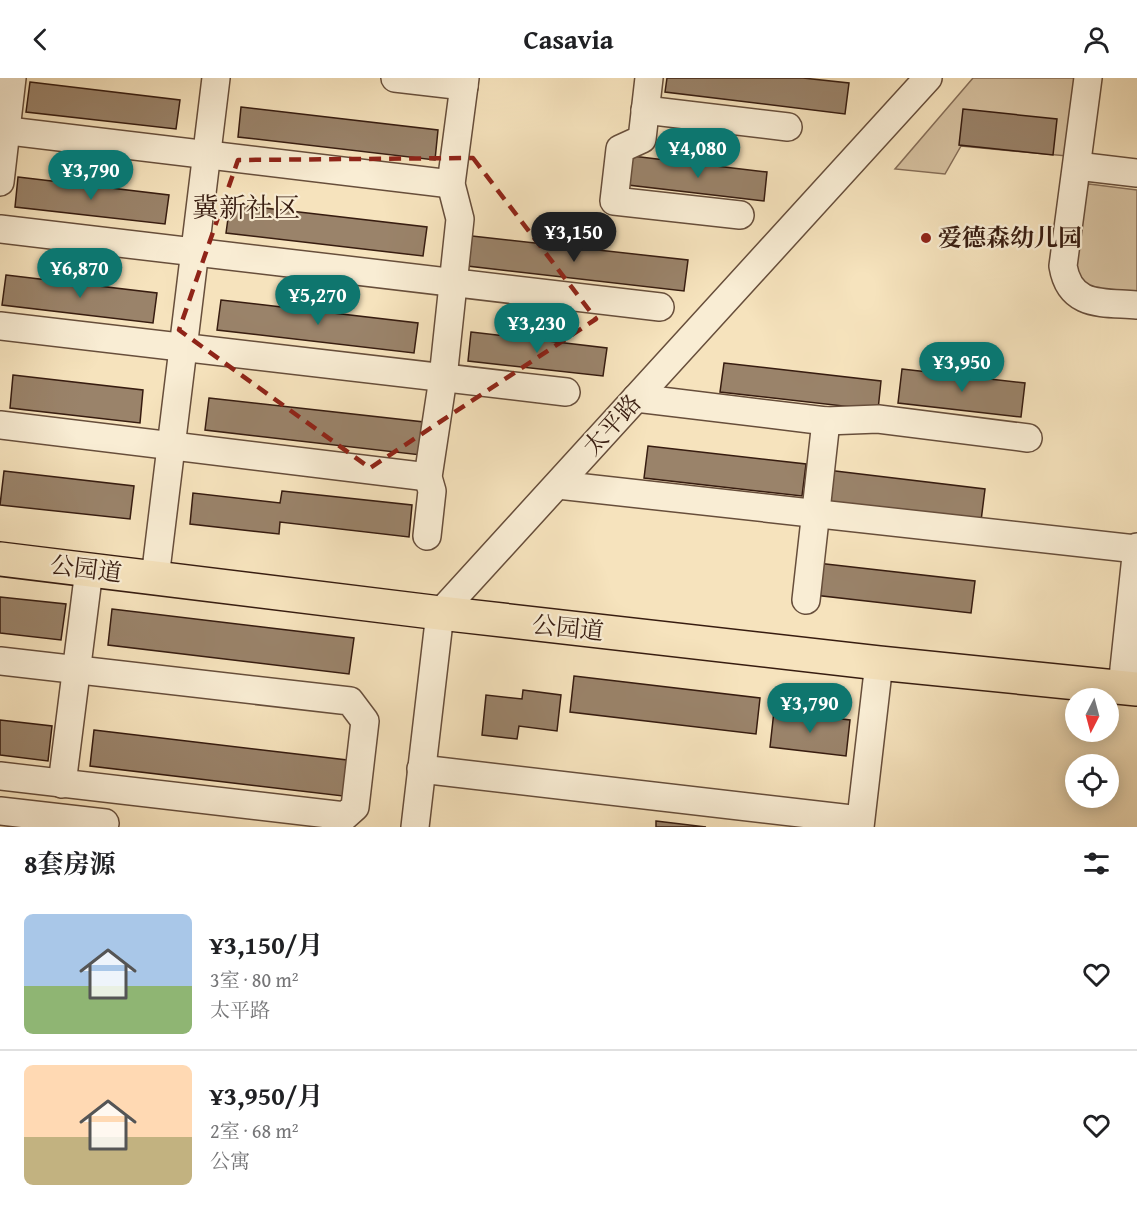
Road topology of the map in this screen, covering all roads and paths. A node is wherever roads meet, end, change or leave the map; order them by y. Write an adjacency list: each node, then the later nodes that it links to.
1 (12, 78): 10 (street)
2 (216, 78): 11 (street)
3 (396, 78): 7 (street)
4 (649, 78): 8 (street)
5 (928, 78): 26 (street, 太平路)
6 (1089, 78): 12 (street)
7 (464, 82): 15 (street)
8 (645, 110): 9 (street); 16 (street)
9 (788, 127)
10 (3, 130): 11 (street); 14 (street)
11 (206, 155): 15 (street); 18 (street)
12 (1077, 165): 13 (street); 20 (street)
13 (1137, 173)
14 (0, 182)
15 (451, 184): 19 (street)
16 (740, 215)
17 (0, 229): 18 (street)
18 (194, 252): 19 (street); 23 (street)
19 (454, 282): 21 (street); 24 (street)
20 (1137, 305)
21 (660, 307)
22 (0, 326): 23 (street)
23 (183, 348): 24 (street); 30 (street)
24 (443, 378): 25 (street); 31 (street)
25 (566, 392)
26 (636, 398): 27 (street); 32 (street, 太平路)
27 (826, 422): 29 (street); 33 (street)
28 (0, 425): 30 (street)
29 (1028, 438)
30 (171, 446): 31 (street); 38 (street)
31 (428, 477): 34 (street)
32 (558, 485): 33 (street); 40 (street, 太平路)
33 (816, 513): 35 (street); 39 (street)
34 (427, 536)
35 (1137, 548): 44 (street)
36 (0, 559): 37 (main road, 公园道)
37 (89, 570): 38 (main road, 公园道); 43 (street)
38 (155, 578): 40 (main road, 公园道)
39 (806, 600)
40 (441, 613): 42 (main road, 公园道); 45 (street)
41 (0, 661): 43 (street)
42 (879, 663): 44 (main road, 公园道); 50 (street)
43 (75, 669): 47 (street); 47 (street)
44 (1129, 688)
45 (421, 769): 50 (street); 51 (street)
46 (0, 776): 47 (street)
47 (62, 783)
48 (0, 811): 49 (street)
49 (105, 823)
50 (860, 824)
51 (415, 827)

